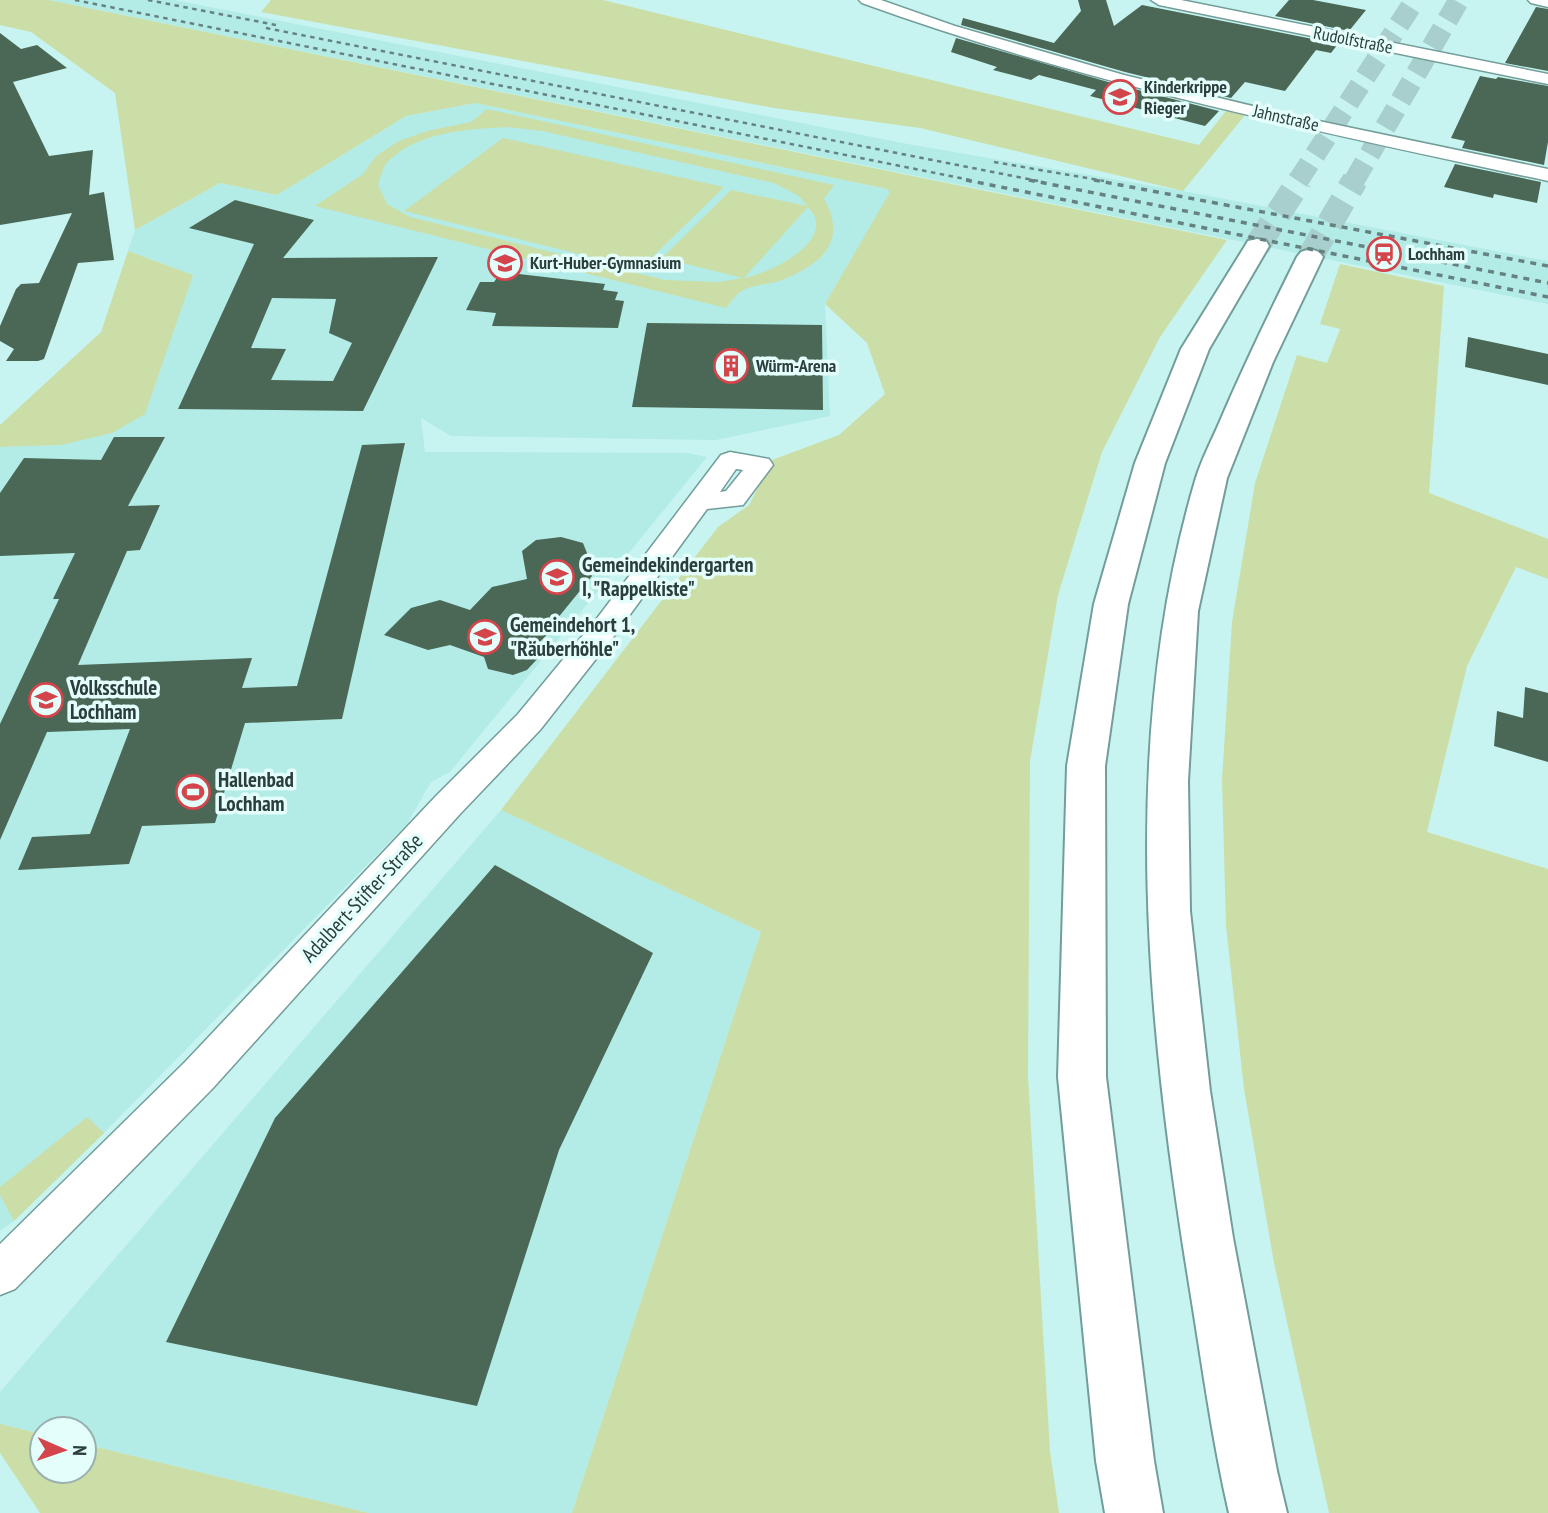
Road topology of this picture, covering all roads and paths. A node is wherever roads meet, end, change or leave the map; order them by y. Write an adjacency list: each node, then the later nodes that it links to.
1 (867, 0): 6 (street, Jahnstraße)
2 (1159, 0): 5 (street, Rudolfstraße)
3 (1536, 0): 4 (street)
4 (1548, 2)
5 (1548, 79)
6 (1548, 175)
7 (1257, 246): 11 (highway)
8 (1310, 257): 12 (highway)
9 (702, 501): 10 (street, Adalbert-Stifter-Straße)
10 (0, 1274)
11 (1134, 1513)
12 (1258, 1513)

